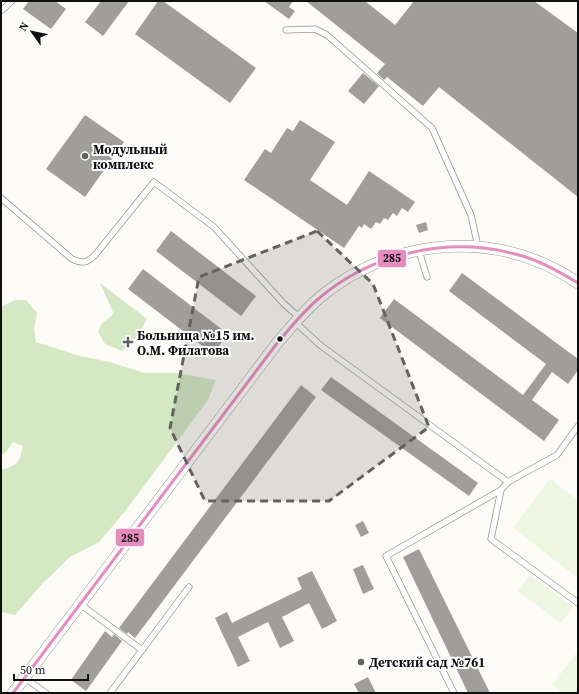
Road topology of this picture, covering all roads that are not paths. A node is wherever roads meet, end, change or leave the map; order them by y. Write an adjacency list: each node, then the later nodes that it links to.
1 (12, 1): 2 (lane)
2 (1, 11)
3 (286, 30): 5 (lane)
4 (1, 198): 9 (lane)
5 (478, 247): 6 (street); 8 (street)
6 (419, 251): 7 (lane); 9 (street)
7 (427, 277)
8 (578, 284)
9 (297, 320): 11 (lane); 15 (street)
10 (578, 426): 11 (lane)
11 (508, 482): 12 (lane)
12 (501, 490): 14 (lane); 21 (lane)
13 (189, 587): 16 (lane)
14 (578, 603)
15 (80, 604): 16 (lane); 17 (street)
16 (142, 650): 20 (lane)
17 (25, 678): 18 (street); 19 (lane)
18 (13, 693)
19 (46, 693)
20 (110, 693)
21 (454, 693)

